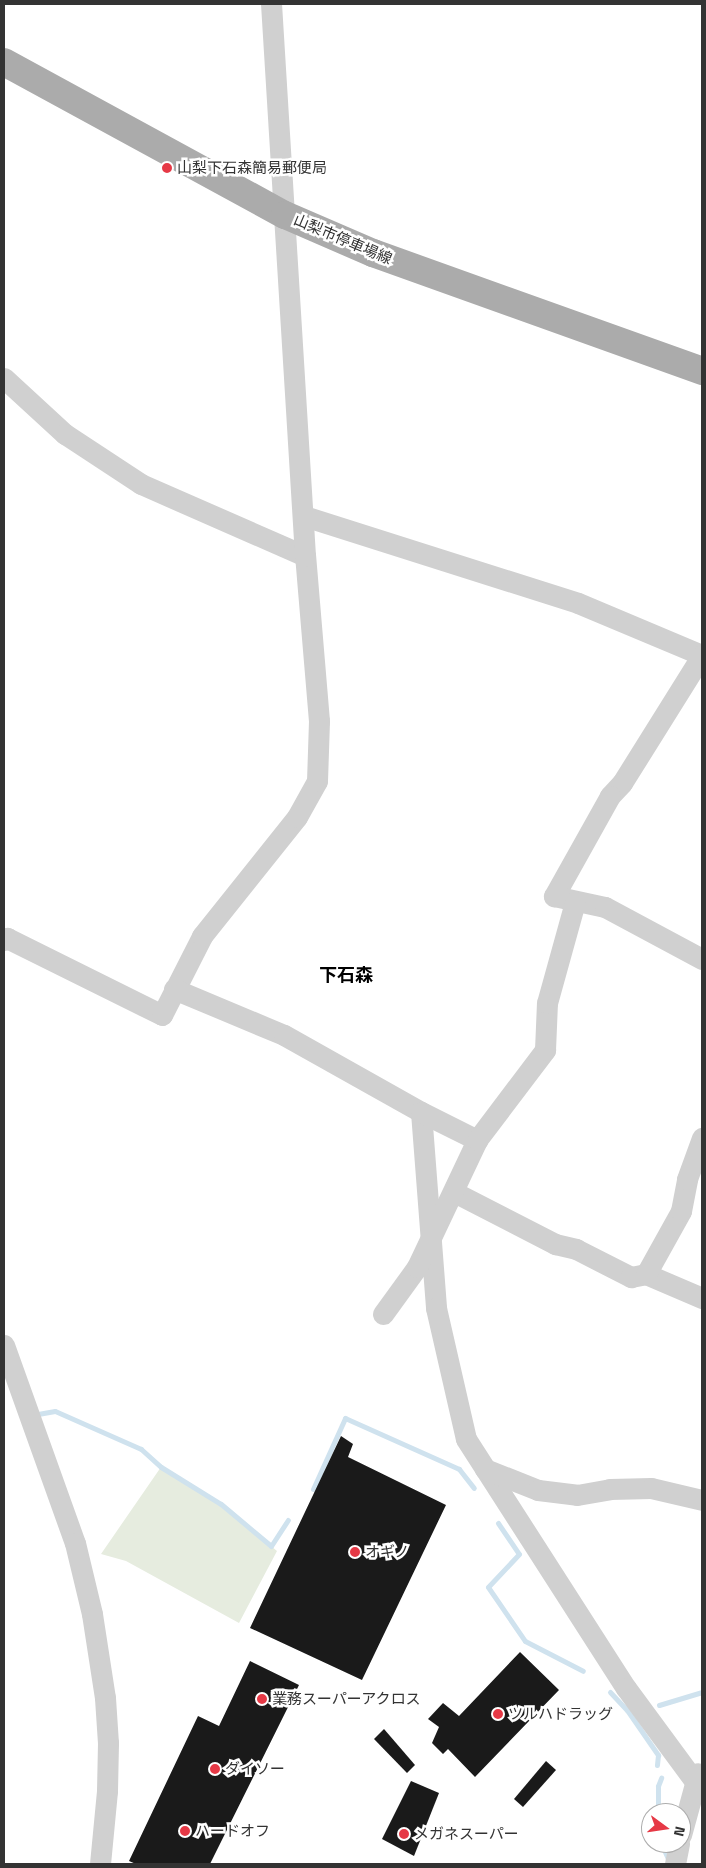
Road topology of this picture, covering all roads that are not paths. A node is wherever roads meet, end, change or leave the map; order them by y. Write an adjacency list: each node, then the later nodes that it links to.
1 (271, 4): 3 (street)
2 (4, 62): 3 (main road, 山梨市停車場線)
3 (285, 215): 4 (main road, 山梨市停車場線); 6 (street)
4 (702, 371)
5 (4, 378): 7 (street)
6 (304, 516): 7 (street); 8 (street)
7 (305, 556): 12 (street)
8 (702, 655): 9 (street)
9 (575, 902): 11 (street); 15 (street)
10 (4, 940): 12 (street)
11 (702, 959)
12 (174, 989): 13 (street)
13 (420, 1112): 15 (street); 17 (street)
14 (702, 1138): 18 (street)
15 (477, 1140): 16 (street)
16 (454, 1192): 17 (street); 18 (street)
17 (431, 1235): 20 (street); 22 (street)
18 (646, 1274): 19 (street)
19 (702, 1298)
20 (383, 1314)
21 (4, 1345): 26 (street)
22 (484, 1469): 23 (street); 24 (street)
23 (702, 1500)
24 (700, 1779): 25 (street)
25 (691, 1806)
26 (100, 1864)

